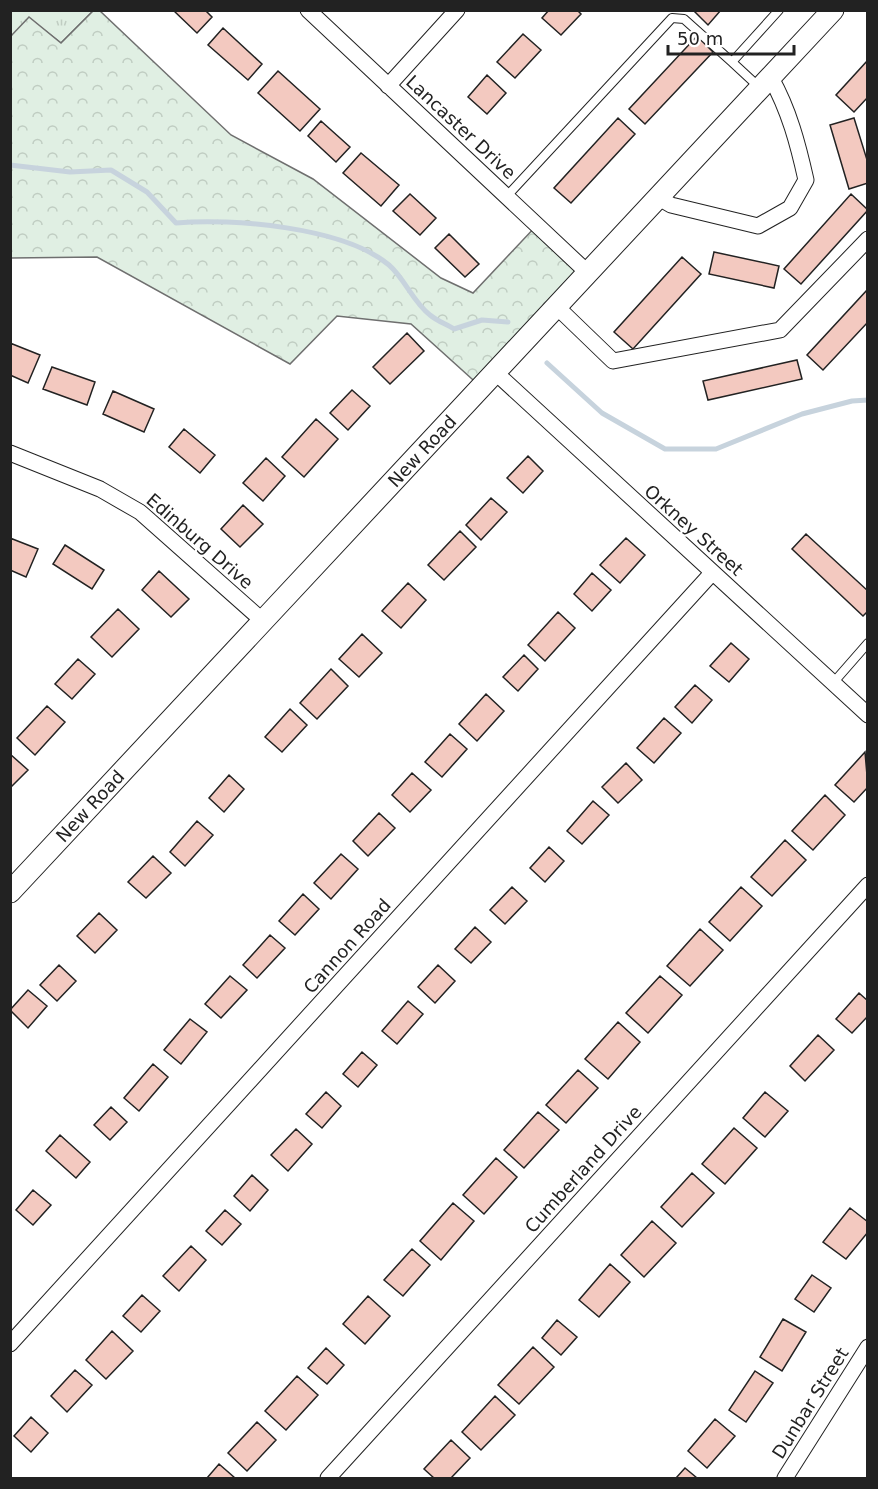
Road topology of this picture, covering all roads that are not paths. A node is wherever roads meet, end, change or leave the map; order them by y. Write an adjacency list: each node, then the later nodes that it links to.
1 (308, 10): 7 (street, Lancaster Drive)
2 (457, 10): 7 (street)
3 (779, 10): 5 (lane)
4 (833, 10): 6 (street, New Road)
5 (732, 62): 6 (lane); 8 (lane)
6 (766, 83): 9 (street, New Road); 9 (street)
7 (388, 86): 8 (street, Lancaster Drive)
8 (506, 196): 11 (street, Lancaster Drive)
9 (659, 198): 11 (street, New Road)
10 (867, 239): 12 (street)
11 (588, 273): 12 (street, New Road)
12 (557, 307): 13 (street, New Road)
13 (496, 374): 15 (street, Orkney Street); 16 (street, New Road)
14 (10, 453): 16 (street, Edinburg Drive)
15 (712, 573): 18 (street, Orkney Street); 22 (street, Cannon Road)
16 (263, 621): 21 (street, New Road)
17 (867, 643): 18 (lane)
18 (833, 683): 19 (street, Orkney Street)
19 (867, 715)
20 (867, 885): 24 (street, Cumberland Drive)
21 (10, 892)
22 (10, 1344)
23 (867, 1347): 25 (street, Dunbar Street)
24 (328, 1479)
25 (785, 1479)

